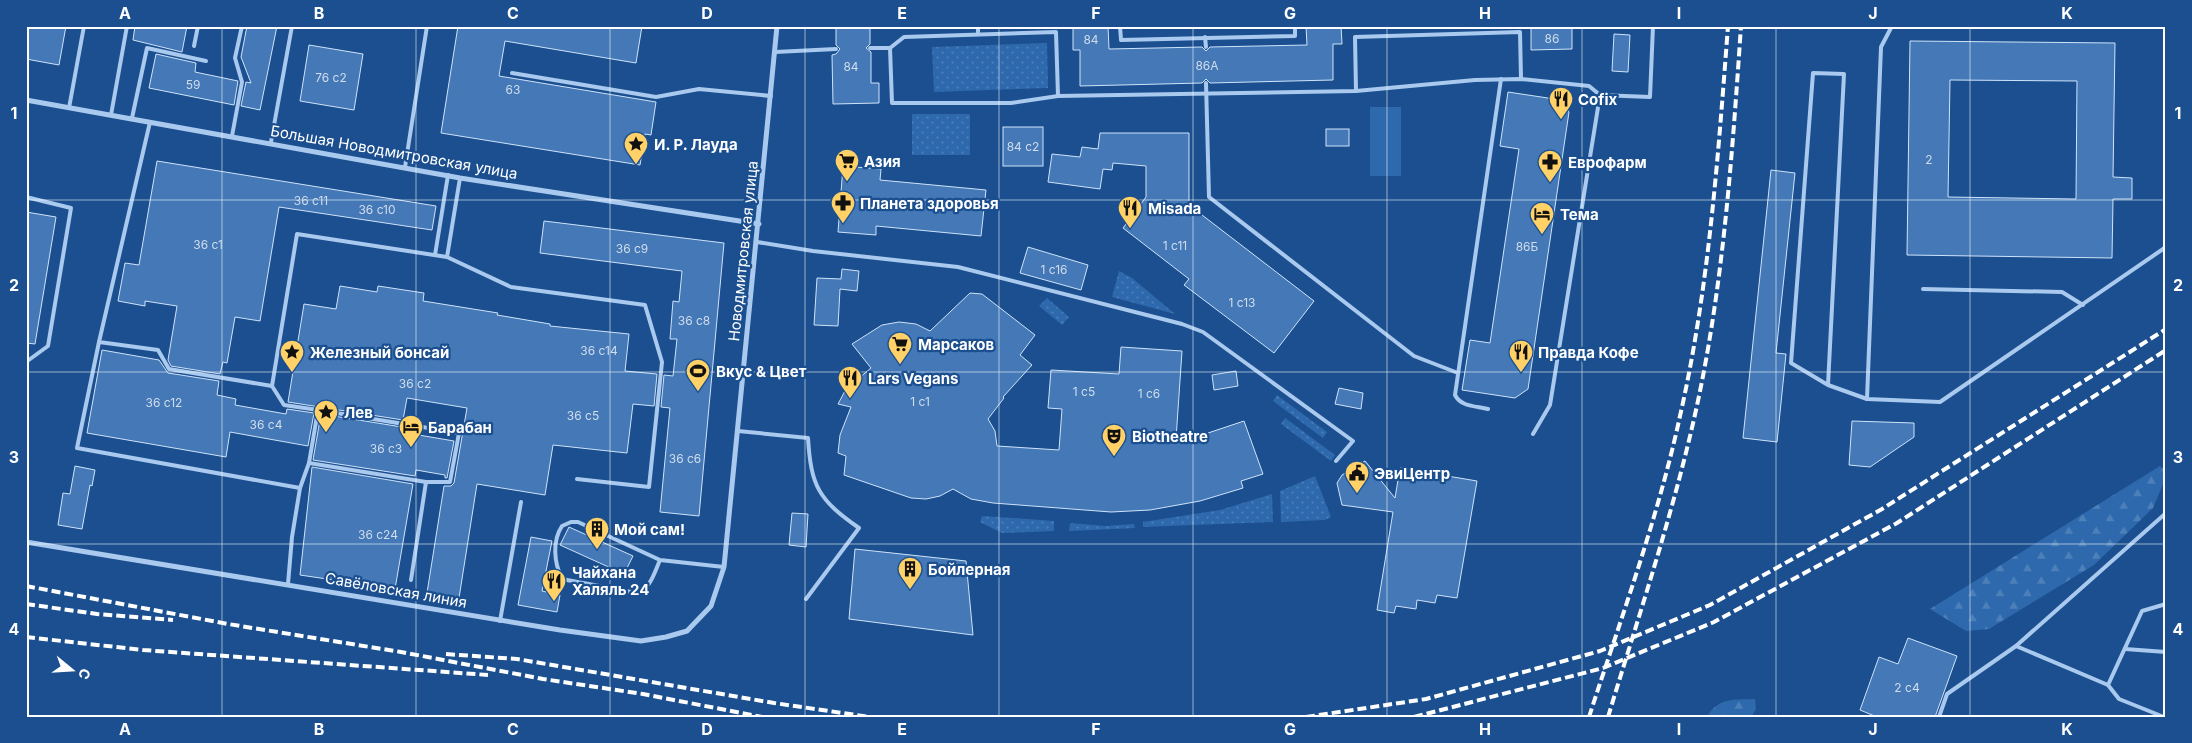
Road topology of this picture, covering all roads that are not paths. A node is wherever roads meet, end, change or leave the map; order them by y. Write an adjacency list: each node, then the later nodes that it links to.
1 (84, 26): 32 (lane)
2 (127, 26): 33 (lane)
3 (198, 26): 15 (lane)
4 (242, 26): 36 (lane)
5 (292, 26): 37 (lane)
6 (427, 26): 38 (lane)
7 (777, 26): 20 (street, Новодмитровская улица)
8 (978, 26): 13 (lane)
9 (1120, 26): 14 (lane)
10 (1295, 26): 14 (lane)
11 (1653, 26): 28 (lane)
12 (1892, 26): 54 (lane)
13 (978, 34): 18 (lane); 30 (lane)
14 (1205, 37): 16 (lane)
15 (194, 46)
16 (1206, 47)
17 (870, 48): 18 (lane)
18 (890, 48): 30 (lane)
19 (836, 49): 20 (lane)
20 (775, 52): 29 (street, Новодмитровская улица)
21 (206, 61): 34 (lane)
22 (512, 73): 29 (lane)
23 (1521, 78): 24 (lane); 26 (lane); 28 (lane)
24 (1501, 79): 26 (lane); 51 (lane)
25 (1206, 83): 27 (lane)
26 (1356, 91): 27 (lane)
27 (1206, 94): 30 (lane); 51 (lane)
28 (1600, 95): 58 (lane)
29 (771, 96): 42 (street, Новодмитровская улица)
30 (1058, 96)
31 (26, 100): 32 (street, Большая Новодмитровская улица)
32 (69, 108): 33 (street, Большая Новодмитровская улица)
33 (111, 115): 34 (street, Большая Новодмитровская улица)
34 (132, 118): 35 (street, Большая Новодмитровская улица)
35 (150, 121): 36 (street, Большая Новодмитровская улица); 49 (lane)
36 (232, 136): 37 (street, Большая Новодмитровская улица)
37 (271, 142): 38 (street, Большая Новодмитровская улица)
38 (405, 168): 39 (street, Большая Новодмитровская улица)
39 (448, 175): 40 (street, Большая Новодмитровская улица); 45 (lane)
40 (460, 178): 42 (street, Большая Новодмитровская улица); 46 (lane)
41 (26, 197): 50 (lane)
42 (759, 224): 43 (street, Новодмитровская улица)
43 (757, 242): 57 (street, Новодмитровская улица); 59 (lane)
44 (2166, 247): 48 (lane)
45 (436, 255): 46 (lane); 53 (lane)
46 (447, 257): 61 (lane)
47 (1923, 289): 48 (lane)
48 (2083, 305): 54 (lane)
49 (100, 342): 53 (lane); 63 (lane)
50 (26, 362)
51 (1458, 373): 55 (lane)
52 (1828, 385): 52 (lane); 54 (lane)
53 (272, 386): 56 (lane)
54 (1867, 399)
55 (1488, 409)
56 (318, 410): 60 (lane); 62 (lane)
57 (738, 431): 68 (street, Новодмитровская улица); 71 (lane)
58 (1533, 434)
59 (1336, 461)
60 (308, 463): 62 (lane); 63 (lane)
61 (577, 479)
62 (426, 482): 69 (lane)
63 (300, 488): 70 (lane)
64 (521, 502): 73 (lane)
65 (2166, 513): 74 (lane)
66 (26, 542): 70 (street, Савёловская линия)
67 (660, 560): 67 (lane); 68 (lane)
68 (724, 567): 73 (street, Савёловская линия)
69 (411, 580)
70 (288, 584): 73 (street, Савёловская линия)
71 (806, 599)
72 (2166, 604): 75 (lane)
73 (500, 621)
74 (2016, 646): 77 (lane); 78 (lane)
75 (2125, 648): 76 (lane); 77 (lane)
76 (2166, 652)
77 (2108, 685): 79 (lane)
78 (1939, 717)
79 (2164, 717)

